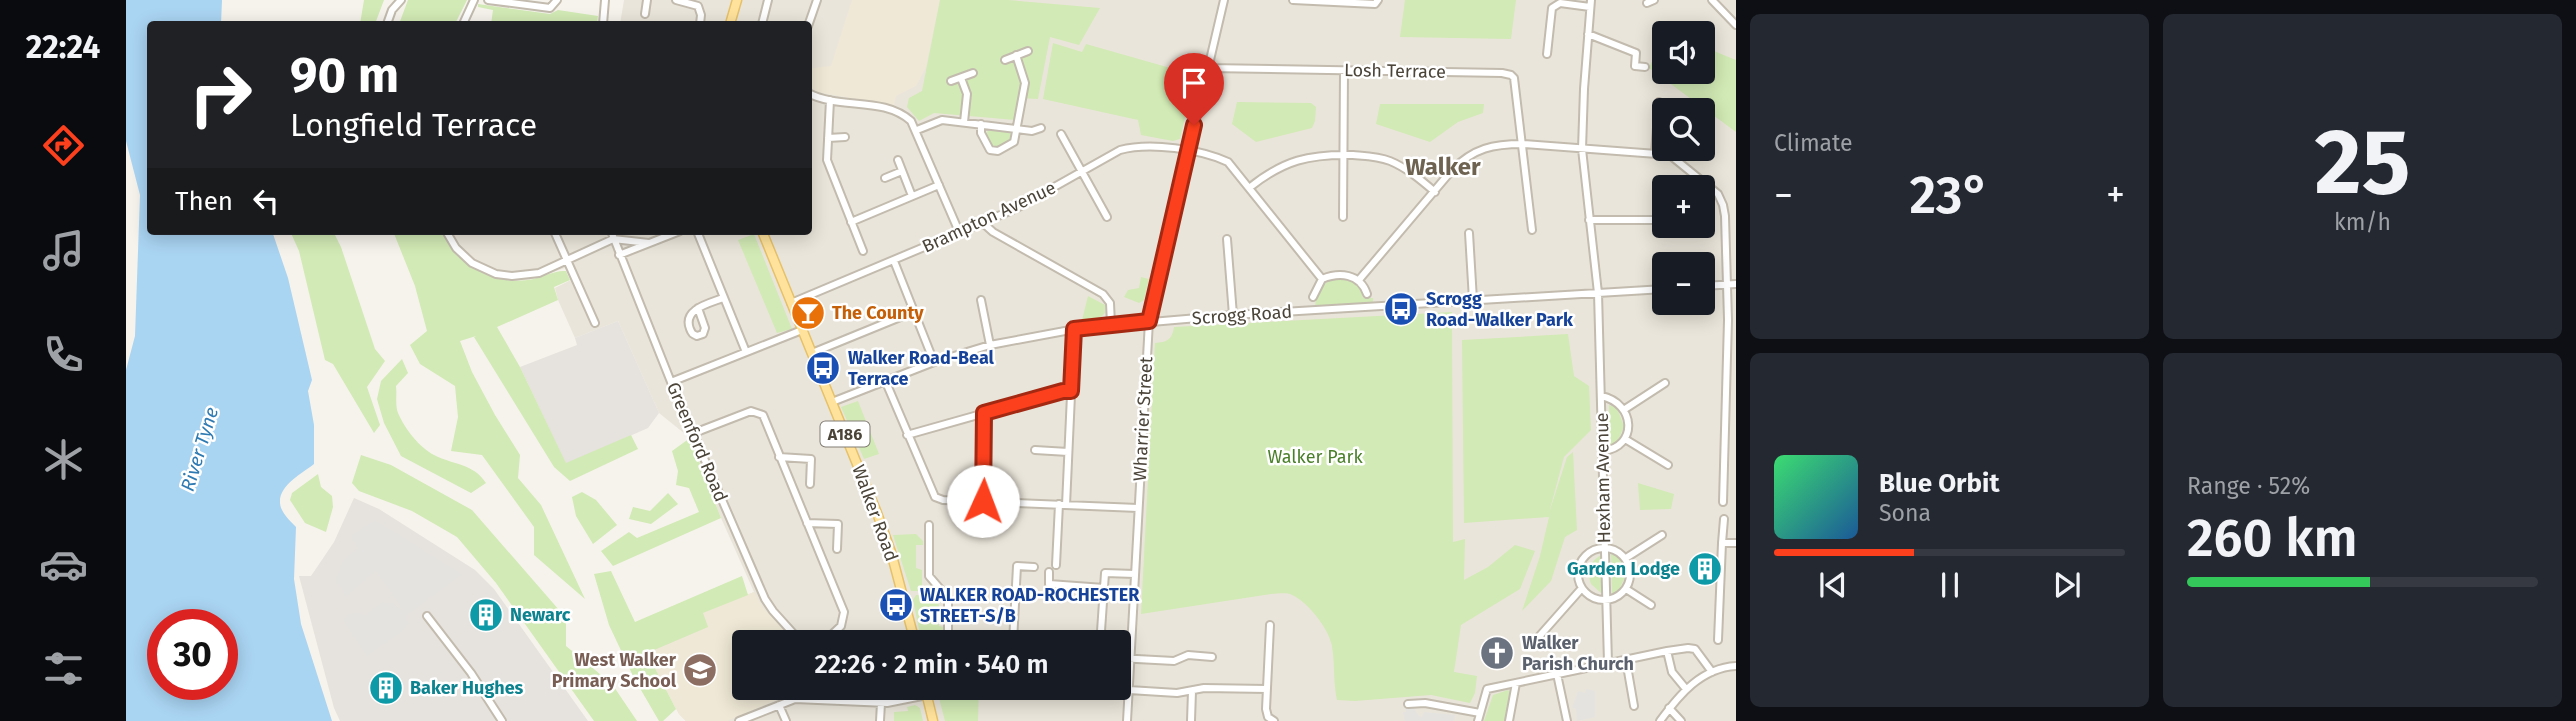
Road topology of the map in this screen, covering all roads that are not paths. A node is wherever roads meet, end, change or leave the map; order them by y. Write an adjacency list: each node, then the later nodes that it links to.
1 (401, 0): 17 (street)
2 (474, 0): 18 (street)
3 (488, 0): 4 (street)
4 (557, 0)
5 (606, 0): 19 (street)
6 (647, 0): 16 (street)
7 (676, 0): 20 (street)
8 (737, 0): 21 (main road)
9 (768, 0): 22 (street)
10 (817, 0): 23 (street)
11 (1224, 0): 31 (street, Wharrier Street)
12 (1293, 0): 13 (street)
13 (1378, 0)
14 (1712, 0): 24 (street)
15 (1590, 4): 25 (street, Hexham Avenue); 27 (street)
16 (645, 14)
17 (388, 21)
18 (464, 21)
19 (603, 21)
20 (700, 21)
21 (731, 21)
22 (763, 21)
23 (810, 21)
24 (1736, 25)
25 (1588, 34): 30 (street); 47 (street, Hexham Avenue)
26 (1028, 51): 28 (street)
27 (1547, 54)
28 (1016, 55): 29 (street); 41 (street)
29 (1005, 60)
30 (1645, 67)
31 (1208, 68): 32 (street, Losh Terrace); 48 (street, Wharrier Street)
32 (1344, 71): 46 (street, Losh Terrace); 50 (street)
33 (973, 73): 34 (street)
34 (961, 78): 35 (street); 38 (street)
35 (951, 81)
36 (812, 94): 37 (street)
37 (830, 100): 42 (street); 45 (street)
38 (964, 122): 39 (street); 42 (street)
39 (981, 124): 41 (street); 41 (street)
40 (1041, 128): 41 (street)
41 (1018, 129)
42 (916, 130): 56 (street)
43 (1061, 134): 54 (street)
44 (845, 136): 45 (street)
45 (828, 138): 64 (street)
46 (1523, 144): 47 (street); 58 (street); 66 (street, Losh Terrace)
47 (1582, 149): 49 (street); 62 (street, Hexham Avenue)
48 (1188, 152): 54 (street, Brampton Avenue); 57 (street, Brampton Avenue); 97 (street, Wharrier Street)
49 (1652, 153)
50 (1343, 155): 57 (street); 58 (street); 61 (street)
51 (898, 160): 53 (street)
52 (1677, 161): 84 (street)
53 (902, 171): 55 (street); 59 (street)
54 (1083, 171): 60 (street); 65 (street, Brampton Avenue)
55 (885, 178)
56 (939, 185): 59 (street); 67 (street)
57 (1249, 188): 81 (street, Brampton Avenue)
58 (1435, 192): 82 (street)
59 (912, 196): 64 (street)
60 (1108, 217)
61 (1343, 217)
62 (1589, 219): 63 (street); 87 (street, Hexham Avenue)
63 (1652, 220)
64 (851, 222): 77 (street)
65 (983, 223): 67 (street, Brampton Avenue); 99 (street)
66 (1532, 230)
67 (960, 233): 80 (street, Brampton Avenue)
68 (1469, 233): 92 (street)
69 (449, 235): 79 (street)
70 (556, 235): 79 (street)
71 (612, 235): 76 (street); 78 (street, Greenford Road); 79 (street)
72 (670, 235): 76 (street)
73 (699, 235): 90 (street)
74 (764, 235): 93 (main road, Walker Road / A186)
75 (1227, 239): 96 (street)
76 (649, 243): 78 (street)
77 (863, 251)
78 (619, 255): 107 (street, Greenford Road)
79 (567, 261): 98 (street)
80 (894, 261): 93 (street, Brampton Avenue); 95 (street)
81 (1322, 279): 82 (street); 89 (street, Scrogg Road)
82 (1358, 281): 88 (street)
83 (1736, 284): 84 (street)
84 (1727, 285): 85 (street); 113 (street)
85 (1715, 286)
86 (1652, 290): 87 (street, Scrogg Road)
87 (1598, 293): 92 (street, Scrogg Road); 110 (street, Hexham Avenue)
88 (1367, 294)
89 (1312, 297)
90 (723, 298): 94 (street); 103 (street)
91 (981, 300): 102 (street)
92 (1473, 300): 96 (street, Scrogg Road)
93 (791, 303): 101 (main road, Walker Road / A186)
94 (698, 308)
95 (915, 311): 104 (street); 105 (street)
96 (1233, 315): 97 (street, Scrogg Road)
97 (1149, 321): 99 (street, Scrogg Road); 128 (street, Wharrier Street)
98 (595, 323)
99 (1111, 324): 100 (street, Scrogg Road)
100 (1074, 329): 102 (street, Scrogg Road); 109 (street)
101 (802, 330): 103 (street); 104 (main road, Walker Road / A186)
102 (990, 345): 105 (street, Scrogg Road)
103 (746, 352): 107 (street)
104 (812, 353): 111 (main road, Walker Road / A186)
105 (934, 362): 106 (street, Scrogg Road)
106 (885, 380): 111 (street, Scrogg Road); 117 (street)
107 (671, 382): 116 (street, Greenford Road)
108 (1665, 383): 112 (street)
109 (1071, 391): 115 (street); 121 (street)
110 (1601, 396): 112 (street); 120 (street, Hexham Avenue)
111 (832, 402): 151 (main road, Walker Road / A186)
112 (1625, 409): 118 (street)
113 (1727, 412): 114 (street); 126 (street)
114 (1736, 412)
115 (984, 413): 117 (street); 125 (street)
116 (694, 433): 122 (street); 149 (street, Greenford Road)
117 (907, 435): 125 (street)
118 (1625, 439): 120 (street); 123 (street)
119 (1035, 450): 121 (street)
120 (1603, 451): 135 (street, Hexham Avenue)
121 (1068, 452): 127 (street)
122 (779, 457): 124 (street); 130 (street)
123 (1668, 465)
124 (810, 484)
125 (983, 501): 127 (street)
126 (1723, 502)
127 (1063, 505): 128 (street); 138 (street)
128 (1138, 508): 141 (street, Wharrier Street)
129 (1724, 519): 133 (street)
130 (807, 523): 136 (street); 150 (street)
131 (929, 524): 152 (street)
132 (1662, 535): 137 (street)
133 (1722, 543): 134 (street); 156 (street)
134 (1736, 543)
135 (1605, 547): 137 (street); 143 (street); 145 (street, Hexham Avenue)
136 (837, 549)
137 (1626, 558): 144 (street)
138 (1056, 565)
139 (1034, 567): 153 (street)
140 (1049, 572): 142 (street)
141 (1135, 574): 142 (street); 159 (street, Wharrier Street)
142 (1104, 587): 154 (street)
143 (1582, 588): 145 (street); 155 (street)
144 (1626, 589): 145 (street); 146 (street)
145 (1606, 601): 161 (street, Hexham Avenue)
146 (1651, 605)
147 (427, 616): 181 (street)
148 (1270, 625): 166 (street)
149 (790, 630)
150 (837, 630)
151 (912, 630)
152 (948, 630)
153 (1014, 630)
154 (1101, 630)
155 (1536, 640)
156 (1718, 640)
157 (1667, 651): 160 (street); 163 (street); 167 (street)
158 (1212, 657): 159 (street)
159 (1131, 658)
160 (1626, 660): 161 (street); 178 (street)
161 (1608, 663): 164 (street)
162 (1736, 666): 163 (street)
163 (1712, 672): 167 (street)
164 (1557, 674): 165 (street); 190 (street)
165 (1516, 683): 180 (street); 189 (street)
166 (1267, 689): 169 (street); 188 (street)
167 (1686, 689): 179 (street)
168 (1131, 690): 169 (street)
169 (1192, 691): 187 (street)
170 (792, 700): 177 (street)
171 (828, 700): 175 (street)
172 (892, 700): 175 (street)
173 (928, 700): 185 (main road)
174 (1128, 700): 186 (street, Wharrier Street)
175 (881, 703): 184 (street)
176 (1408, 704): 180 (street)
177 (779, 705): 182 (street); 183 (street)
178 (1634, 706)
179 (1669, 708): 191 (street); 192 (street)
180 (1479, 717)
181 (502, 721)
182 (739, 721)
183 (786, 721)
184 (880, 721)
185 (933, 721)
186 (1127, 721)
187 (1191, 721)
188 (1275, 721)
189 (1509, 721)
190 (1567, 721)
191 (1660, 721)
192 (1681, 721)

